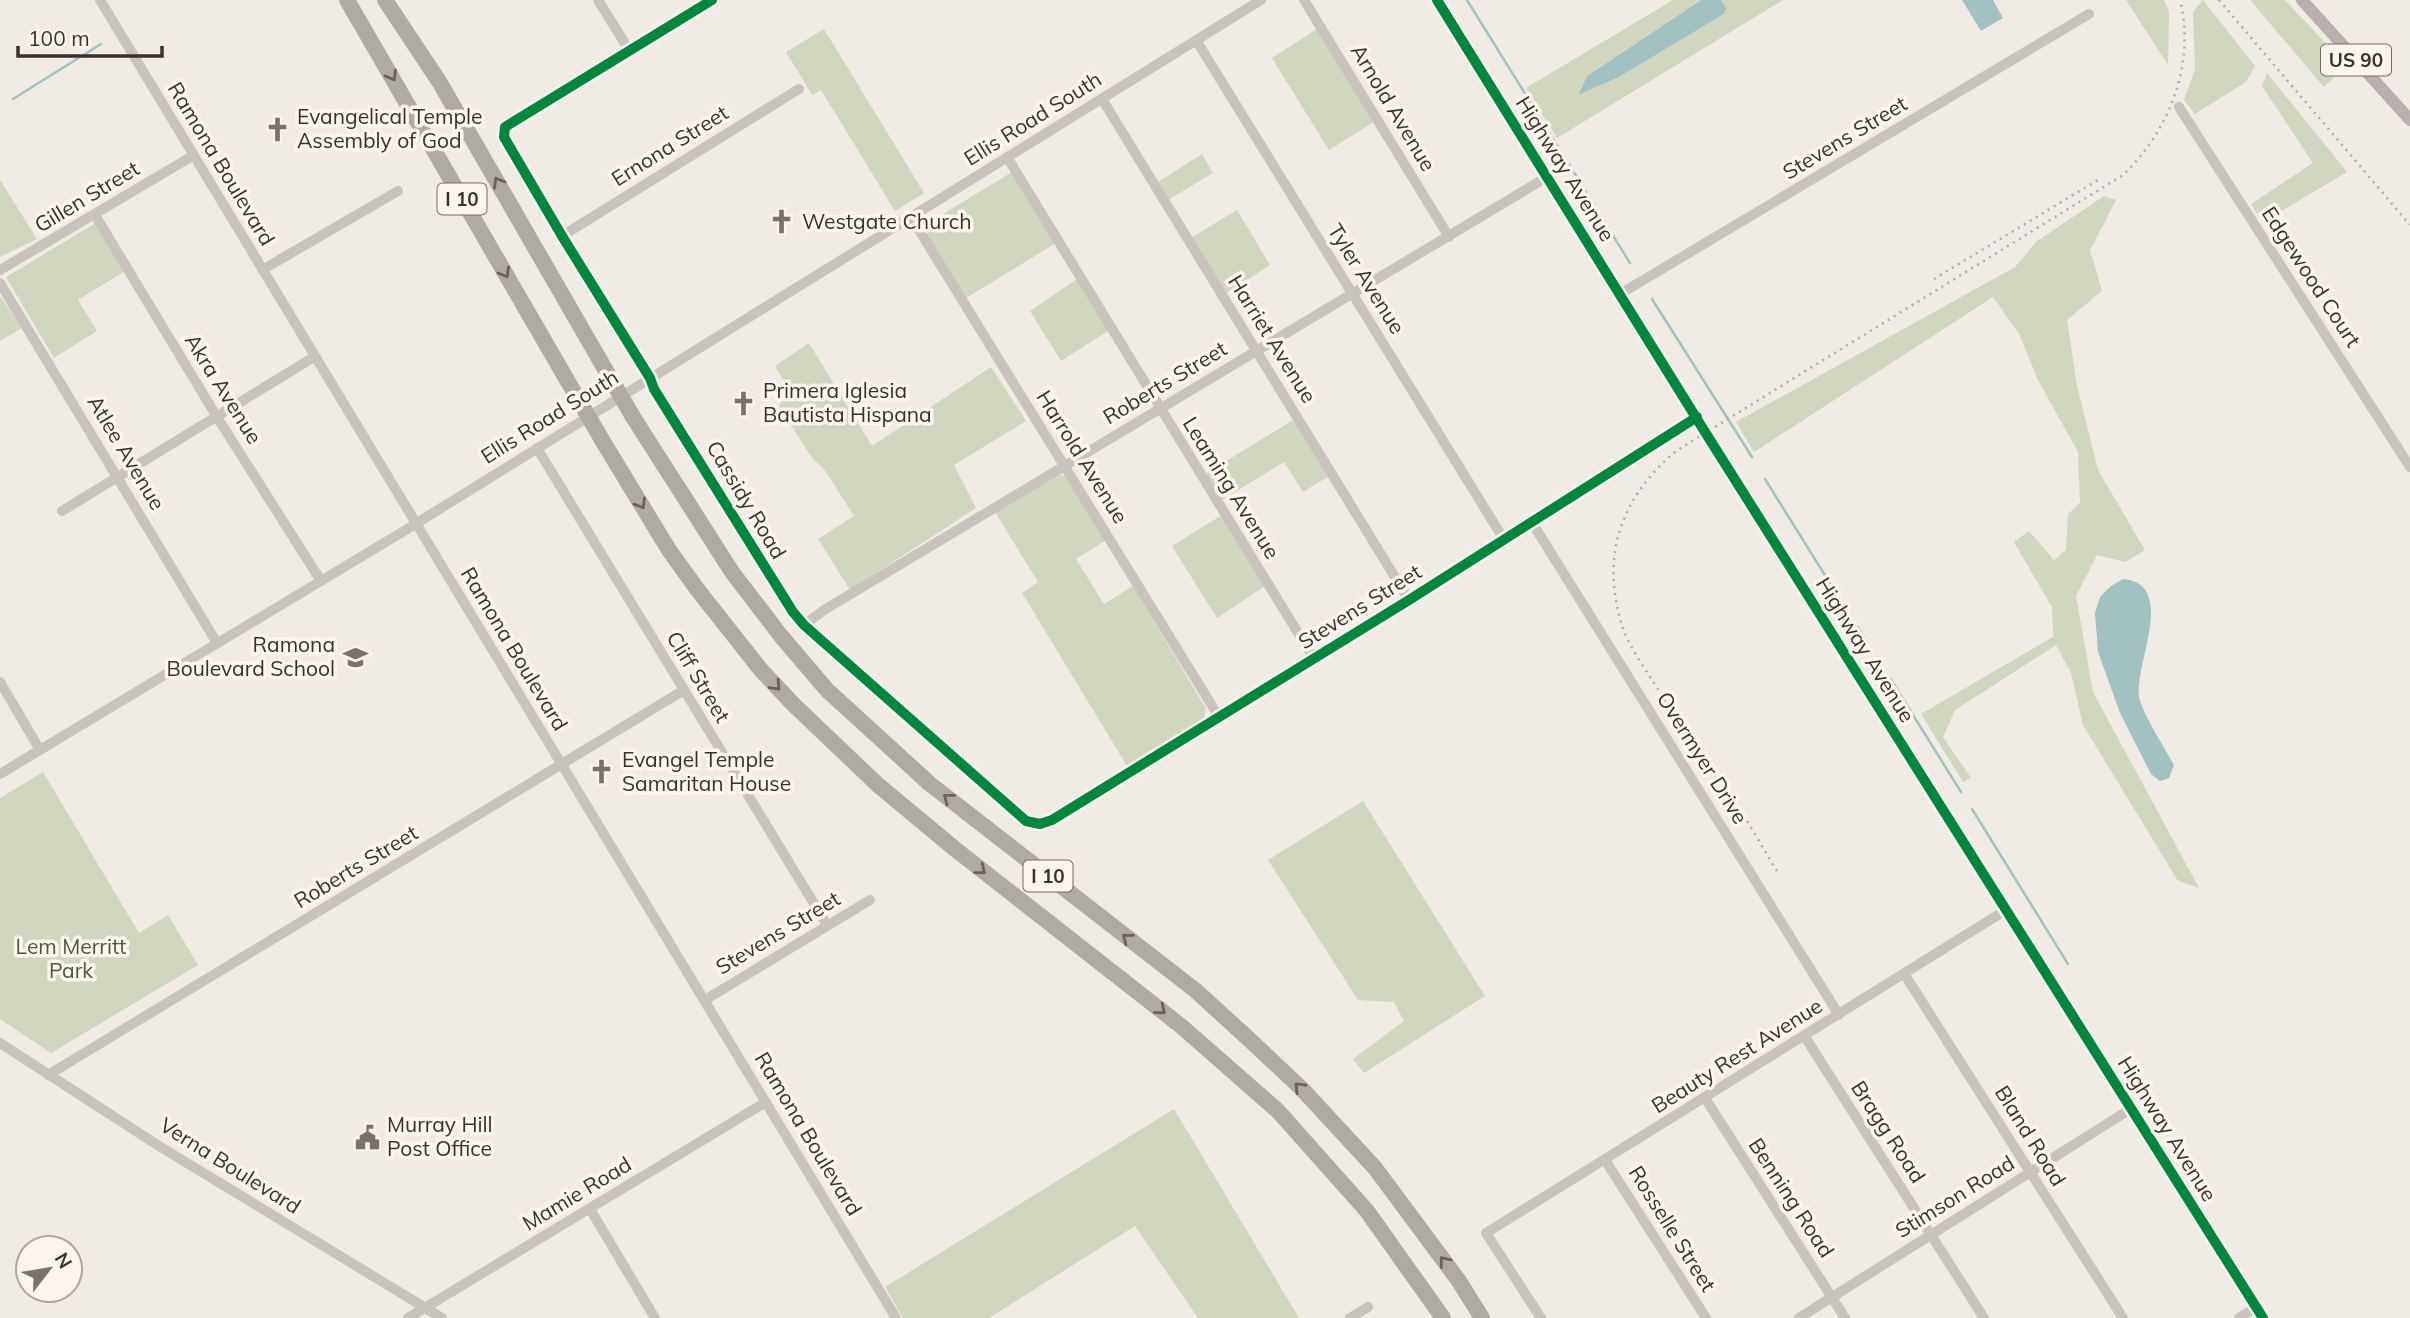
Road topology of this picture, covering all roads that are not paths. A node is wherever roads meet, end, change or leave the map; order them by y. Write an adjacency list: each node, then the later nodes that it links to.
1 (100, 0): 19 (street, Ramona Boulevard)
2 (347, 0): 83 (highway, I 10, one-way to 83, bridge)
3 (385, 0): 14 (highway, I 10)
4 (397, 0): 14 (highway)
5 (598, 0): 13 (street)
6 (712, 0): 13 (street)
7 (1261, 0): 12 (street, Ellis Road South)
8 (1304, 0): 26 (street, Arnold Avenue)
9 (1437, 0): 21 (street, Highway Avenue)
10 (2302, 0): 18 (main road, US 90)
11 (2089, 14): 31 (street, Stevens Street)
12 (1196, 40): 16 (street, Ellis Road South); 30 (street, Tyler Avenue)
13 (629, 50): 25 (street, Cassidy Road)
14 (440, 83): 84 (highway, I 10, one-way to 14, bridge)
15 (799, 89): 25 (street, Ernona Street)
16 (1102, 99): 20 (street, Ellis Road South); 32 (street, Harriet Avenue)
17 (2179, 107): 40 (street, Edgewood Court)
18 (2410, 120)
19 (194, 155): 23 (street, Gillen Street); 28 (street, Ramona Boulevard)
20 (1007, 157): 24 (street, Ellis Road South); 35 (street, Leaming Avenue)
21 (1547, 177): 26 (street, Roberts Street); 31 (street, Highway Avenue)
22 (398, 191): 28 (street)
23 (95, 215): 27 (street, Gillen Street); 36 (street, Akra Avenue)
24 (911, 217): 34 (street, Ellis Road South); 39 (street, Harrold Avenue)
25 (562, 236): 34 (street, Cassidy Road)
26 (1449, 237): 30 (street, Roberts Street)
27 (0, 270)
28 (262, 270): 33 (street, Ramona Boulevard)
29 (0, 283): 41 (street, Atlee Avenue)
30 (1353, 293): 32 (street, Roberts Street); 45 (street, Tyler Avenue)
31 (1620, 294): 37 (street, Highway Avenue)
32 (1256, 351): 35 (street, Roberts Street); 47 (street, Harriet Avenue)
33 (314, 357): 36 (street); 44 (street, Ramona Boulevard)
34 (650, 378): 38 (street, Ellis Road South); 48 (street, Cassidy Road)
35 (1160, 408): 39 (street, Roberts Street); 50 (street, Leaming Avenue)
36 (217, 416): 41 (street); 46 (street, Akra Avenue)
37 (1697, 417): 43 (street, Stevens Street); 59 (street, Highway Avenue)
38 (537, 448): 44 (street, Ellis Road South); 52 (street, Cliff Street)
39 (1064, 465): 48 (street, Roberts Street); 53 (street, Harrold Avenue)
40 (2410, 467)
41 (117, 476): 42 (street); 49 (street, Atlee Avenue)
42 (62, 511)
43 (1531, 522): 45 (street, Stevens Street); 63 (street, Overmyer Drive)
44 (415, 523): 46 (street, Ellis Road South); 55 (street, Ramona Boulevard)
45 (1503, 538): 47 (street, Stevens Street)
46 (321, 581): 49 (street, Ellis Road South)
47 (1409, 600): 50 (street, Stevens Street)
48 (804, 625): 57 (street, Cassidy Road)
49 (217, 643): 54 (street, Ellis Road South)
50 (1314, 659): 53 (street, Stevens Street)
51 (0, 682): 54 (street)
52 (684, 691): 55 (street, Roberts Street); 60 (street, Cliff Street)
53 (1219, 717): 57 (street, Stevens Street)
54 (40, 750): 56 (street, Ellis Road South)
55 (562, 764): 62 (street, Ramona Boulevard); 66 (street, Roberts Street)
56 (0, 774)
57 (1040, 824)
58 (870, 900): 60 (street, Stevens Street)
59 (2007, 910): 61 (street, Beauty Rest Avenue); 69 (street, Highway Avenue)
60 (827, 925): 62 (street, Stevens Street)
61 (1905, 975): 63 (street, Beauty Rest Avenue); 71 (street, Bland Road)
62 (705, 1000): 68 (street, Ramona Boulevard)
63 (1839, 1015): 64 (street, Beauty Rest Avenue)
64 (1805, 1037): 67 (street, Beauty Rest Avenue); 73 (street, Bragg Road)
65 (0, 1043): 66 (street, Verna Boulevard)
66 (48, 1075): 77 (street, Verna Boulevard)
67 (1705, 1098): 70 (street, Beauty Rest Avenue); 74 (street, Benning Road)
68 (766, 1101): 72 (street, Mamie Road); 81 (street, Ramona Boulevard)
69 (2132, 1108): 71 (street, Stimson Road); 76 (street, Highway Avenue)
70 (1605, 1160): 85 (street, Beauty Rest Avenue); 86 (street, Rosselle Street)
71 (2030, 1173): 73 (street, Stimson Road); 90 (street, Bland Road)
72 (590, 1209): 77 (street, Mamie Road); 80 (street)
73 (1931, 1235): 74 (street, Stimson Road); 89 (street, Bragg Road)
74 (1832, 1297): 87 (street, Stimson Road); 88 (street, Benning Road)
75 (1368, 1307): 82 (street)
76 (2256, 1307): 91 (street); 92 (street, Highway Avenue)
77 (425, 1308): 78 (street, Mamie Road); 79 (street, Verna Boulevard)
78 (408, 1318)
79 (442, 1318)
80 (655, 1318)
81 (896, 1318)
82 (1350, 1318)
83 (1443, 1318)
84 (1482, 1318)
85 (1541, 1318)
86 (1706, 1318)
87 (1799, 1318)
88 (1845, 1318)
89 (1984, 1318)
90 (2123, 1318)
91 (2238, 1318)
92 (2263, 1318)

